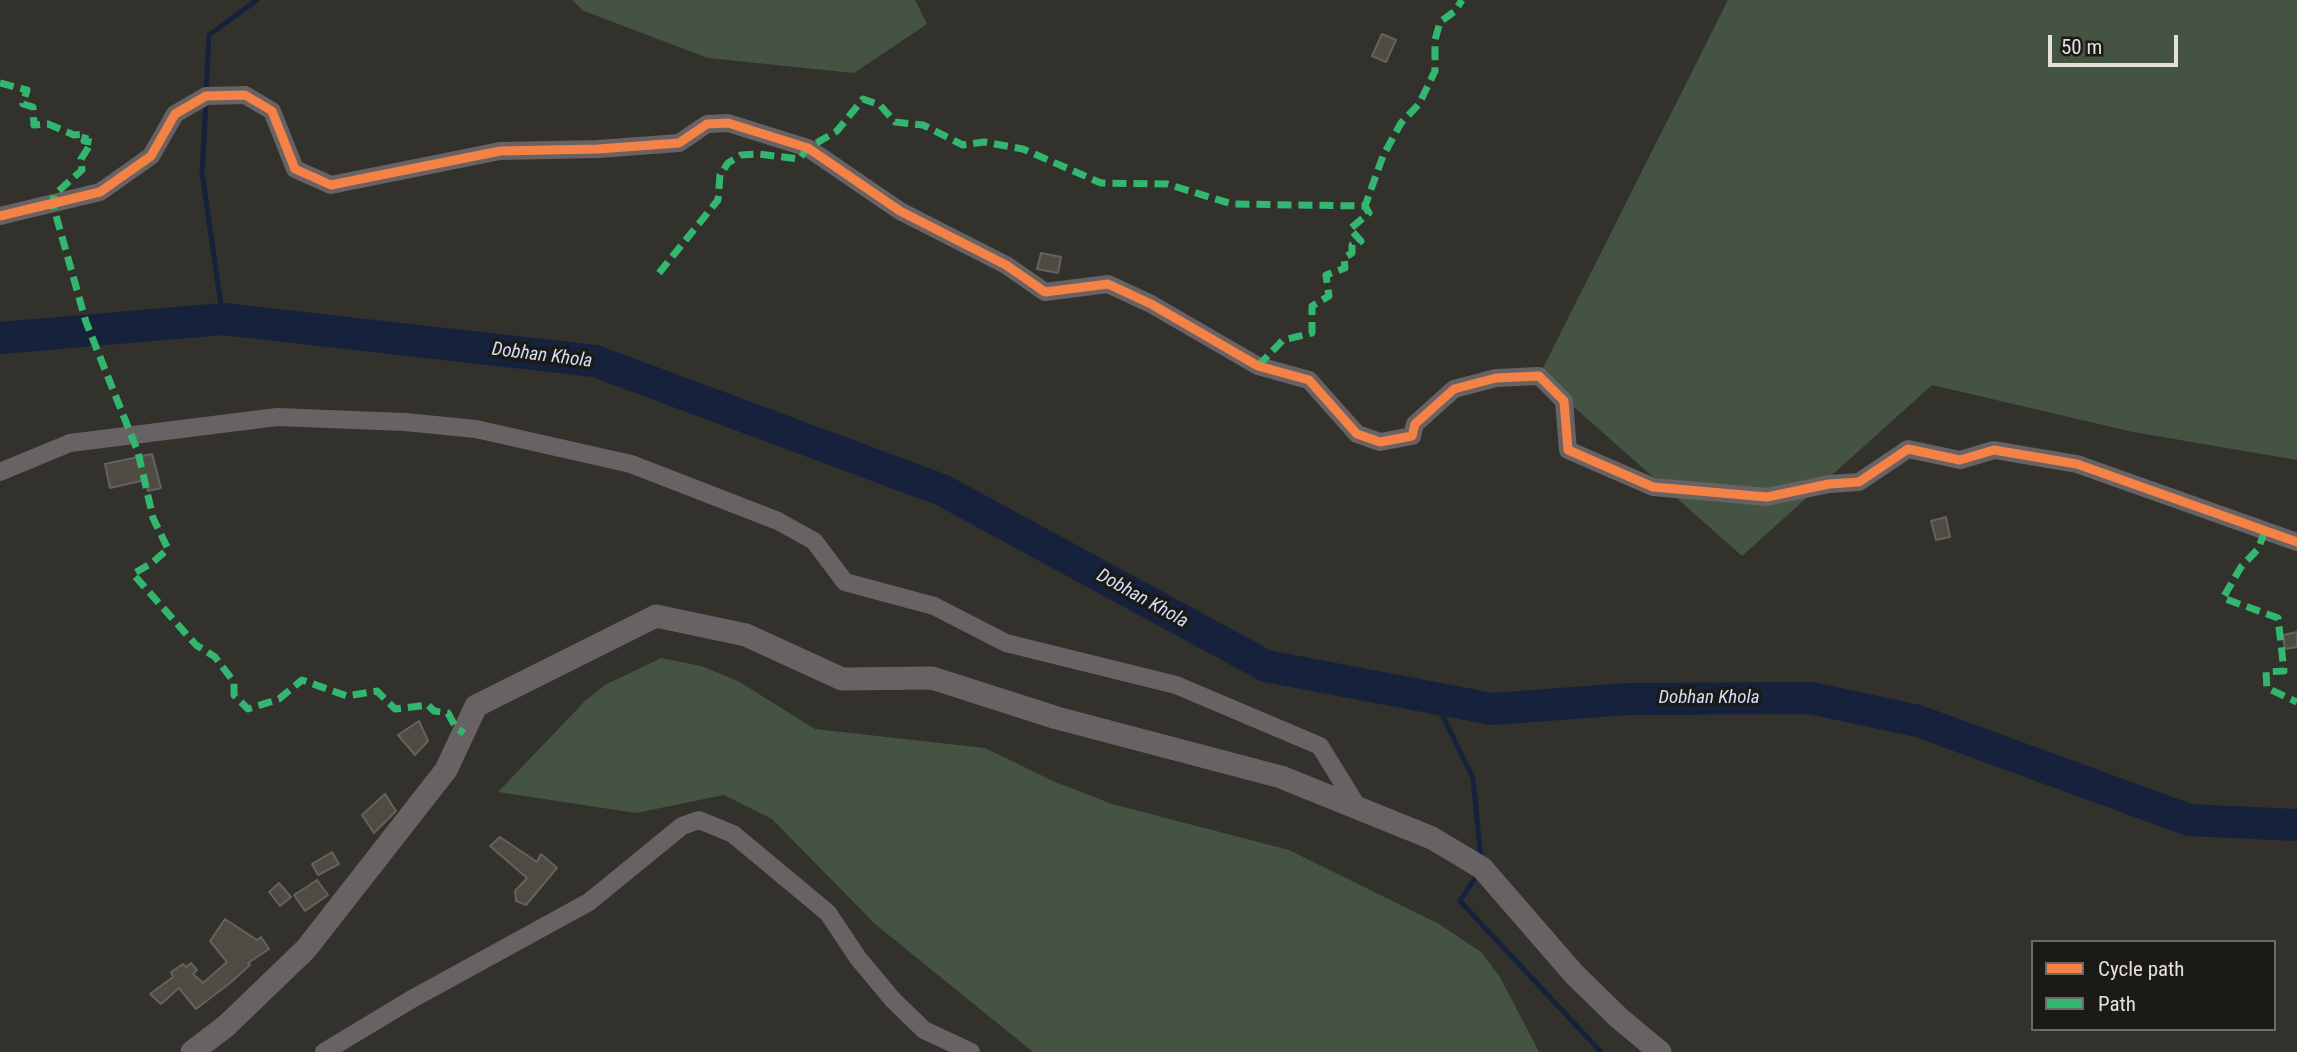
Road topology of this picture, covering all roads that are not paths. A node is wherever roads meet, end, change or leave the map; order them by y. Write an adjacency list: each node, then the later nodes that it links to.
1 (0, 216): 3 (street)
2 (0, 472): 4 (street)
3 (2297, 542)
4 (1360, 811): 5 (street); 8 (street)
5 (192, 1052)
6 (324, 1052): 7 (street)
7 (971, 1052)
8 (1660, 1052)

